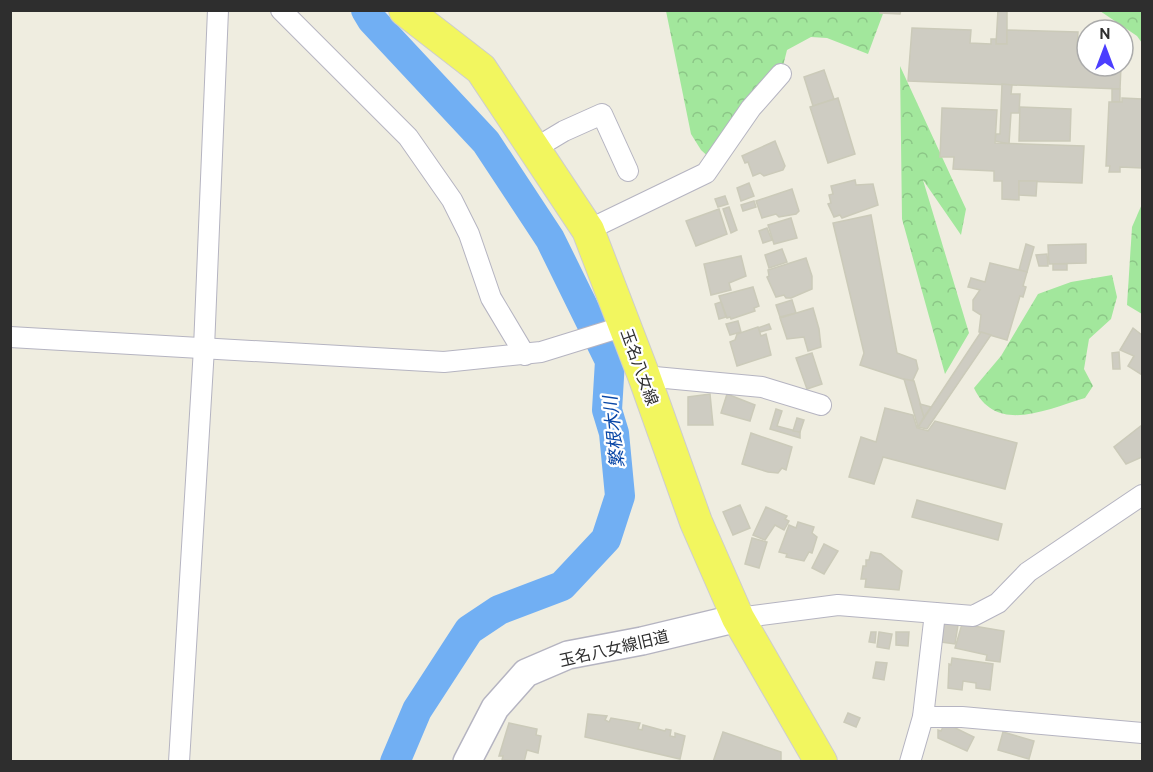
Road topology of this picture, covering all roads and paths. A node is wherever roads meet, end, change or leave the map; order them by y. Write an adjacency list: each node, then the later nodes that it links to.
1 (219, 10): 10 (street)
2 (281, 10): 11 (street)
3 (405, 10): 5 (main road, 玉名八女線)
4 (781, 74): 7 (street)
5 (534, 149): 6 (street); 7 (main road, 玉名八女線)
6 (628, 171)
7 (588, 230): 8 (main road, 玉名八女線)
8 (617, 328): 11 (street); 12 (main road, 玉名八女線)
9 (10, 337): 10 (street)
10 (204, 348): 11 (street); 19 (street)
11 (533, 354)
12 (644, 376): 13 (street); 16 (main road, 玉名八女線)
13 (821, 405)
14 (1143, 495): 15 (street)
15 (935, 613): 16 (street); 17 (street)
16 (738, 618): 20 (street, 玉名八女線旧道); 21 (main road, 玉名八女線)
17 (923, 717): 18 (street); 22 (street)
18 (1143, 733)
19 (179, 762)
20 (467, 762)
21 (820, 762)
22 (910, 762)

